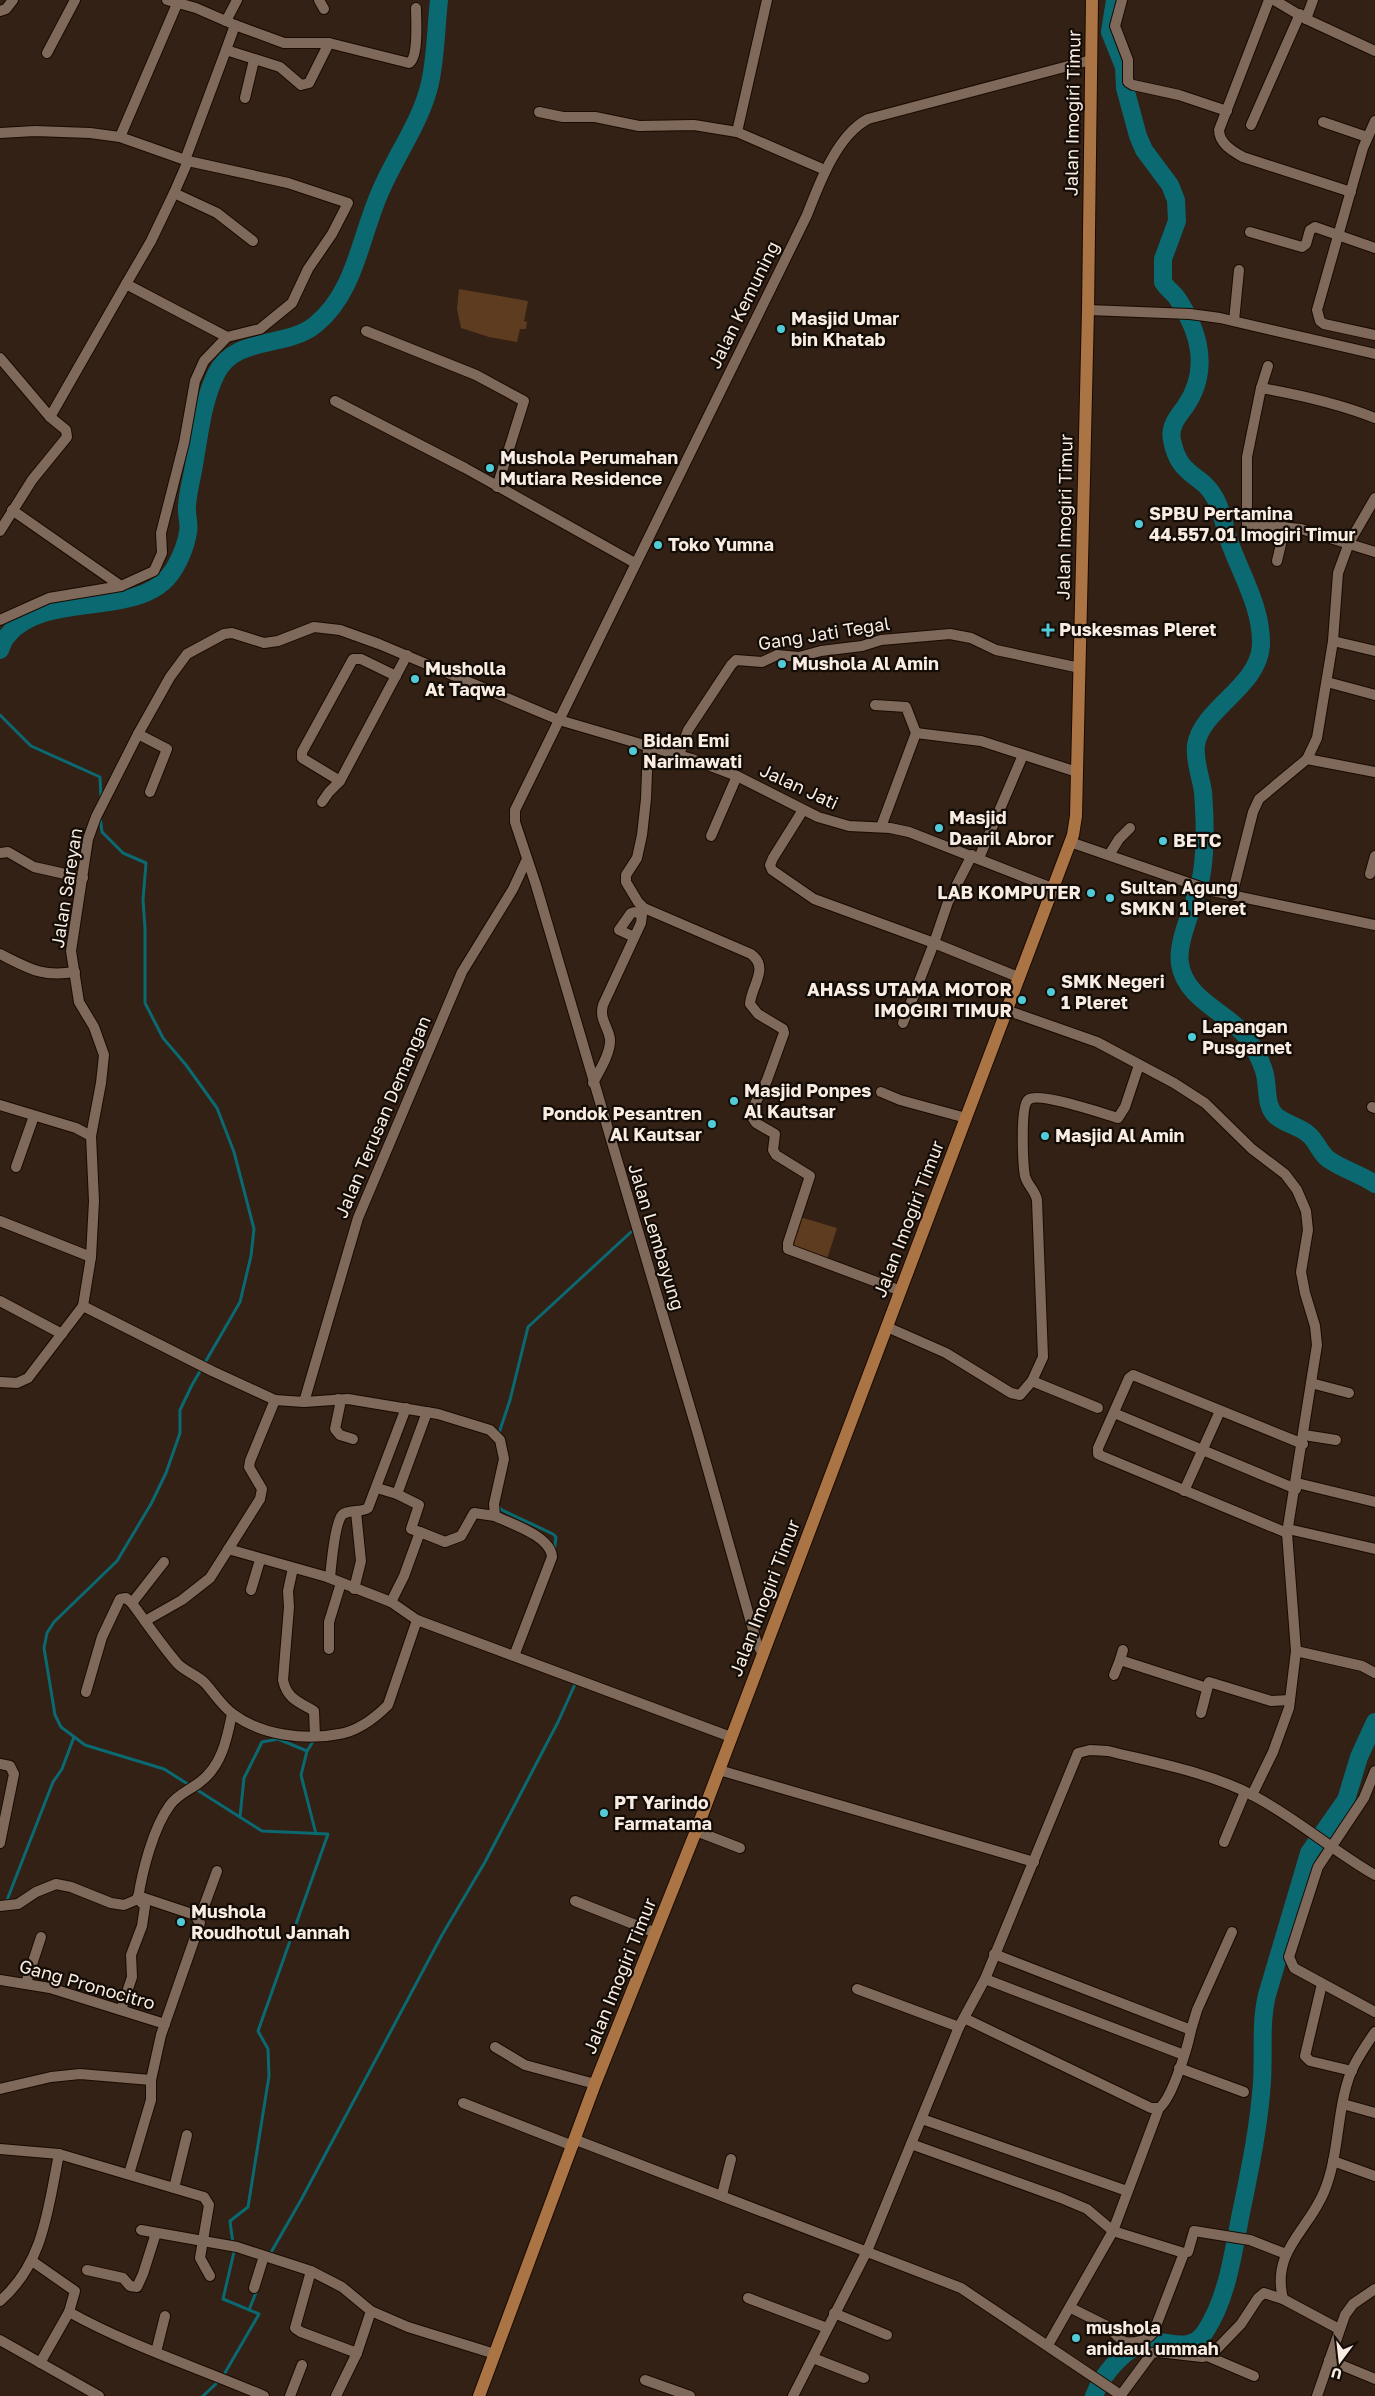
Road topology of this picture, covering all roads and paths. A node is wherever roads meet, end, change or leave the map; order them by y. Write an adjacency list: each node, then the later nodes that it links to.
1 (13, 0): 13 (street)
2 (75, 0): 19 (street)
3 (167, 0): 11 (street)
4 (237, 0): 15 (street)
5 (767, 0): 28 (street)
6 (1092, 0): 21 (main road, Jalan Imogiri Timur)
7 (1122, 0): 23 (street)
8 (1269, 0): 23 (street)
9 (1274, 0): 14 (street)
10 (1313, 0): 14 (street)
11 (177, 4): 15 (street); 30 (street)
12 (416, 8): 16 (street)
13 (0, 11)
14 (1303, 16): 18 (street); 27 (street)
15 (230, 23): 16 (street); 17 (street)
16 (329, 43): 20 (street)
17 (226, 50): 20 (street); 32 (street)
18 (1375, 50)
19 (47, 53)
20 (254, 60): 22 (street)
21 (1091, 60): 33 (street, Jalan Kemuning); 42 (main road, Jalan Imogiri Timur)
22 (245, 98)
23 (1227, 110): 34 (street)
24 (539, 112): 28 (street)
25 (1323, 122): 31 (street)
26 (1375, 122): 31 (street)
27 (1251, 125)
28 (737, 132): 33 (street)
29 (0, 133): 30 (street)
30 (120, 137): 32 (street)
31 (1367, 137): 34 (street)
32 (187, 161): 35 (street); 46 (street)
33 (825, 170): 62 (street, Jalan Kemuning)
34 (1351, 192): 37 (street)
35 (174, 193): 38 (street); 41 (street)
36 (1250, 232): 37 (street)
37 (1338, 234): 39 (street); 45 (street)
38 (253, 241)
39 (1375, 248)
40 (1239, 270): 43 (street)
41 (126, 284): 46 (street); 52 (street)
42 (1088, 310): 43 (street); 68 (main road, Jalan Imogiri Timur)
43 (1234, 321): 47 (street)
44 (366, 331): 54 (street)
45 (1375, 335)
46 (227, 337): 63 (street)
47 (1375, 354)
48 (0, 358): 52 (street)
49 (1268, 366): 50 (street)
50 (1261, 388): 53 (street); 57 (street)
51 (335, 401): 54 (street)
52 (50, 417): 56 (street)
53 (1375, 418)
54 (497, 487): 62 (street)
55 (1375, 498): 59 (street)
56 (12, 510): 58 (street); 63 (street)
57 (1285, 527): 59 (street); 61 (street)
58 (0, 530)
59 (1349, 542): 60 (street); 65 (street)
60 (1375, 552)
61 (1277, 561)
62 (635, 564): 73 (street, Jalan Kemuning)
63 (121, 586): 64 (street)
64 (0, 620)
65 (1334, 641): 66 (street); 70 (street)
66 (1375, 651)
67 (406, 655): 69 (street); 73 (street, Jalan Jati); 75 (street, Jalan Sareyan)
68 (1080, 668): 77 (street, Gang Jati Tegal); 80 (main road, Jalan Imogiri Timur)
69 (396, 676): 83 (street); 83 (street)
70 (1327, 682): 71 (street); 79 (street)
71 (1375, 695)
72 (874, 706): 74 (street)
73 (559, 720): 76 (street, Jalan Jati); 95 (street, Jalan Lembayung)
74 (916, 733): 78 (street); 87 (street)
75 (138, 734): 84 (street); 97 (street, Jalan Sareyan)
76 (648, 747): 77 (street, Jalan Jati); 118 (street)
77 (679, 755): 82 (street, Jalan Jati)
78 (1023, 755): 80 (street); 94 (street)
79 (1307, 759): 81 (street); 99 (street)
80 (1077, 772): 90 (main road, Jalan Imogiri Timur)
81 (1375, 772)
82 (737, 776): 86 (street, Jalan Jati); 89 (street)
83 (340, 781): 85 (street)
84 (150, 792)
85 (322, 802)
86 (803, 810): 87 (street, Jalan Jati); 102 (street)
87 (880, 827): 94 (street, Jalan Jati)
88 (1130, 828): 92 (street)
89 (711, 836)
90 (1070, 842): 92 (street); 98 (main road, Jalan Imogiri Timur)
91 (0, 853): 97 (street)
92 (1109, 855): 99 (street)
93 (1375, 856): 96 (street)
94 (975, 857): 98 (street, Jalan Jati); 102 (street)
95 (527, 859): 109 (street, Jalan Lembayung); 129 (street, Jalan Terusan Demangan)
96 (1370, 874)
97 (83, 878): 104 (street, Jalan Sareyan)
98 (1052, 888): 105 (main road, Jalan Imogiri Timur)
99 (1232, 895): 100 (street)
100 (1375, 925)
101 (634, 938): 109 (street)
102 (934, 943): 105 (street); 107 (street)
103 (0, 954): 104 (street)
104 (76, 972): 114 (street, Jalan Sareyan)
105 (1018, 977): 106 (main road, Jalan Imogiri Timur)
106 (1006, 1010): 108 (street); 113 (main road, Jalan Imogiri Timur)
107 (903, 1024)
108 (1139, 1065): 123 (street); 125 (street)
109 (593, 1083): 163 (street, Jalan Lembayung)
110 (881, 1092): 113 (street)
111 (0, 1105): 112 (street)
112 (34, 1116): 114 (street); 115 (street)
113 (966, 1118): 118 (main road, Jalan Imogiri Timur)
114 (91, 1136): 117 (street, Jalan Sareyan)
115 (16, 1168)
116 (0, 1222): 117 (street)
117 (91, 1257): 120 (street, Jalan Sareyan)
118 (901, 1291): 121 (main road, Jalan Imogiri Timur)
119 (0, 1301): 122 (street)
120 (83, 1306): 122 (street, Jalan Sareyan); 128 (street)
121 (887, 1327): 123 (street); 163 (main road, Jalan Imogiri Timur)
122 (62, 1334): 124 (street, Jalan Sareyan)
123 (1032, 1381): 131 (street)
124 (0, 1382)
125 (1310, 1383): 126 (street); 136 (street)
126 (1349, 1393)
127 (338, 1399): 129 (street); 130 (street); 135 (street)
128 (275, 1400): 129 (street); 148 (street)
129 (304, 1402)
130 (406, 1408): 133 (street); 140 (street)
131 (1098, 1408)
132 (1220, 1411): 134 (street); 136 (street); 138 (street)
133 (427, 1412): 142 (street); 145 (street)
134 (1114, 1413): 138 (street); 141 (street)
135 (353, 1439)
136 (1303, 1440): 137 (street); 139 (street)
137 (1336, 1440)
138 (1203, 1450): 139 (street); 141 (street)
139 (1296, 1486): 143 (street); 146 (street)
140 (377, 1488): 142 (street); 144 (street)
141 (1184, 1491): 146 (street)
142 (396, 1494): 147 (street)
143 (1375, 1502)
144 (356, 1512): 153 (street); 155 (street)
145 (495, 1516): 147 (street); 164 (street)
146 (1288, 1531): 149 (street); 162 (street)
147 (420, 1532): 157 (street)
148 (228, 1549): 150 (street); 159 (street)
149 (1375, 1549)
150 (260, 1560): 152 (street); 156 (street)
151 (164, 1562): 158 (street)
152 (293, 1568): 153 (street); 172 (street)
153 (330, 1578): 154 (street)
154 (341, 1583): 155 (street); 161 (street)
155 (354, 1589): 157 (street)
156 (251, 1590)
157 (391, 1602): 160 (street)
158 (132, 1603): 159 (street); 168 (street)
159 (145, 1620): 171 (street)
160 (418, 1620): 164 (street); 172 (street)
161 (329, 1649)
162 (1296, 1651): 165 (street); 169 (street)
163 (763, 1654): 173 (main road, Jalan Imogiri Timur)
164 (514, 1656): 173 (street)
165 (1375, 1673)
166 (1114, 1675): 167 (street)
167 (1207, 1688): 169 (street); 170 (street)
168 (86, 1692)
169 (1290, 1700): 177 (street)
170 (1201, 1713)
171 (232, 1714): 172 (street); 188 (street)
172 (314, 1736)
173 (731, 1737): 175 (main road, Jalan Imogiri Timur)
174 (0, 1764): 179 (street)
175 (719, 1770): 180 (main road, Jalan Imogiri Timur); 185 (street)
176 (1375, 1771): 178 (street)
177 (1248, 1793): 181 (street); 183 (street); 185 (street)
178 (1371, 1794): 183 (street)
179 (3, 1817): 182 (street)
180 (696, 1831): 184 (street); 192 (main road, Jalan Imogiri Timur)
181 (1224, 1842)
182 (0, 1843)
183 (1329, 1846): 187 (street); 199 (street)
184 (740, 1848)
185 (1034, 1862): 195 (street)
186 (217, 1871): 191 (street)
187 (1375, 1875)
188 (138, 1898): 190 (street); 191 (street); 201 (street)
189 (575, 1901): 192 (street)
190 (0, 1906)
191 (199, 1920): 204 (street)
192 (656, 1932): 212 (main road, Jalan Imogiri Timur)
193 (1232, 1932): 205 (street)
194 (41, 1937): 198 (street)
195 (994, 1954): 196 (street); 205 (street)
196 (984, 1979): 203 (street); 208 (street)
197 (0, 1980): 198 (street, Gang Pronocitro)
198 (26, 1983): 201 (street, Gang Pronocitro)
199 (1322, 1984): 202 (street); 210 (street)
200 (857, 1989): 203 (street)
201 (121, 2010): 204 (street, Gang Pronocitro)
202 (1375, 2012)
203 (961, 2022): 217 (street); 219 (street)
204 (165, 2024): 211 (street)
205 (1191, 2030): 208 (street)
206 (1375, 2032): 210 (street)
207 (495, 2047): 212 (street)
208 (1184, 2055): 209 (street)
209 (1179, 2068): 214 (street); 217 (street)
210 (1352, 2071): 216 (street)
211 (151, 2080): 213 (street); 227 (street)
212 (595, 2084): 221 (main road, Jalan Imogiri Timur)
213 (0, 2089)
214 (1244, 2092)
215 (463, 2103): 221 (street)
216 (1343, 2104): 218 (street); 226 (street)
217 (1159, 2108): 230 (street)
218 (1375, 2113)
219 (922, 2119): 222 (street); 230 (street)
220 (187, 2135): 229 (street)
221 (574, 2143): 231 (street); 261 (main road, Jalan Imogiri Timur)
222 (911, 2144): 233 (street); 236 (street)
223 (0, 2150): 224 (street)
224 (59, 2154): 227 (street); 240 (street)
225 (731, 2159): 231 (street)
226 (1334, 2161): 228 (street); 238 (street)
227 (129, 2174): 229 (street)
228 (1375, 2176)
229 (174, 2188): 235 (street)
230 (1127, 2191): 233 (street)
231 (722, 2195): 236 (street)
232 (141, 2230): 234 (street)
233 (1113, 2231): 237 (street); 249 (street)
234 (156, 2232): 235 (street); 241 (street)
235 (202, 2241): 239 (street); 243 (street)
236 (867, 2251): 252 (street); 258 (street)
237 (1184, 2253): 238 (street); 249 (street)
238 (1286, 2254): 247 (street)
239 (269, 2257): 242 (street); 244 (street)
240 (32, 2261): 248 (street); 251 (street)
241 (87, 2270)
242 (311, 2271): 250 (street); 260 (street)
243 (210, 2276)
244 (254, 2288)
245 (1375, 2289): 255 (street)
246 (748, 2298): 254 (street)
247 (1283, 2299): 255 (street); 262 (street)
248 (0, 2301)
249 (1071, 2308): 258 (street)
250 (371, 2311): 260 (street); 261 (street)
251 (69, 2312): 259 (street); 265 (street)
252 (834, 2313): 254 (street); 256 (street)
253 (165, 2316): 259 (street)
254 (827, 2328): 263 (street)
255 (1339, 2329): 264 (street)
256 (887, 2335)
257 (0, 2340): 265 (street)
258 (1048, 2345): 272 (street)
259 (156, 2352): 271 (street)
260 (357, 2353): 276 (street)
261 (495, 2354): 277 (main road, Jalan Imogiri Timur)
262 (1207, 2356): 267 (street); 272 (street)
263 (813, 2358): 268 (street); 279 (street)
264 (1329, 2360): 269 (street); 280 (street)
265 (40, 2363): 273 (street)
266 (302, 2365): 275 (street)
267 (1254, 2376)
268 (864, 2378)
269 (1375, 2379)
270 (645, 2380): 278 (street)
271 (244, 2392): 274 (street)
272 (1120, 2394)
273 (99, 2396)
274 (264, 2396)
275 (290, 2396)
276 (336, 2396)
277 (479, 2396)
278 (690, 2396)
279 (793, 2396)
280 (1317, 2396)

